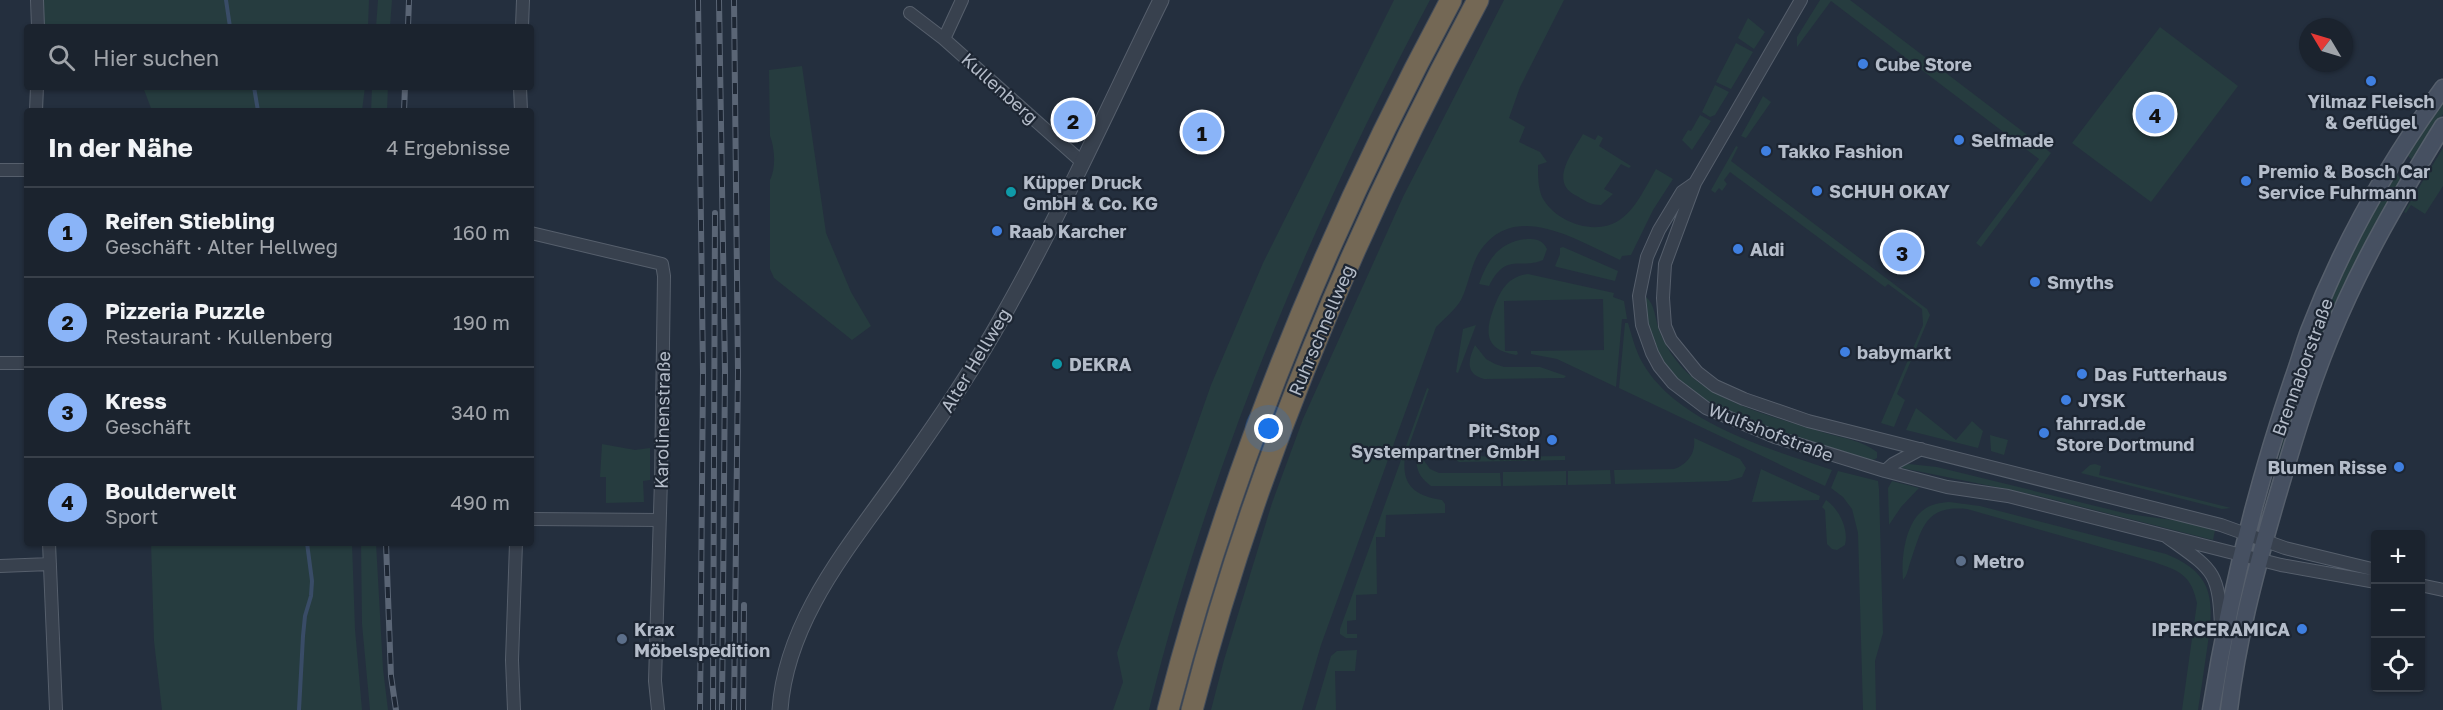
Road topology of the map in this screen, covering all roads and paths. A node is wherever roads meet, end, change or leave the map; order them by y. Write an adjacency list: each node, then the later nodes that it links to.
1 (37, 0): 9 (street)
2 (523, 0): 10 (street)
3 (962, 0): 11 (street, Kullenberg)
4 (1161, 0): 19 (street, Alter Hellweg)
5 (1451, 0): 49 (highway, Ruhrschnellweg)
6 (1478, 0): 50 (highway, Ruhrschnellweg)
7 (1801, 0): 23 (street, Wulfshofstraße)
8 (910, 13): 11 (street, Kullenberg)
9 (38, 24)
10 (522, 24)
11 (944, 39): 19 (street, Kullenberg)
12 (2443, 88): 18 (main road, Brennaborstraße)
13 (37, 90): 15 (street)
14 (520, 90): 16 (street)
15 (36, 108)
16 (521, 108)
17 (2443, 126): 22 (main road, Brennaborstraße)
18 (2397, 157): 22 (main road); 32 (main road, Brennaborstraße)
19 (1082, 162): 48 (street, Alter Hellweg)
20 (0, 170): 21 (street)
21 (24, 170)
22 (2413, 176): 33 (main road, Brennaborstraße)
23 (1695, 183): 27 (street, Wulfshofstraße); 28 (street, Wulfshofstraße)
24 (534, 233): 30 (street, Karolinenstraße)
25 (0, 363): 26 (street)
26 (24, 363)
27 (1921, 449): 28 (street); 32 (street, Wulfshofstraße)
28 (1885, 471): 31 (street, Wulfshofstraße)
29 (534, 519): 30 (street)
30 (659, 520): 47 (street, Karolinenstraße)
31 (2161, 533): 36 (street, Wulfshofstraße); 44 (street, Brennaborstraße)
32 (2246, 534): 33 (street, Wulfshofstraße); 36 (main road, Brennaborstraße)
33 (2264, 540): 37 (main road, Brennaborstraße); 40 (street, Wulfshofstraße)
34 (49, 546): 38 (street)
35 (516, 546): 46 (street)
36 (2241, 554): 37 (street, Wulfshofstraße); 44 (main road, Brennaborstraße)
37 (2259, 559): 41 (street, Wulfshofstraße); 52 (main road, Brennaborstraße)
38 (51, 564): 39 (street); 45 (street)
39 (0, 566)
40 (2371, 569)
41 (2371, 581)
42 (2425, 586): 43 (street)
43 (2443, 590)
44 (2221, 648): 51 (main road, Brennaborstraße)
45 (56, 710)
46 (514, 710)
47 (658, 710)
48 (780, 710)
49 (1168, 710)
50 (1192, 710)
51 (2211, 710)
52 (2229, 710)

